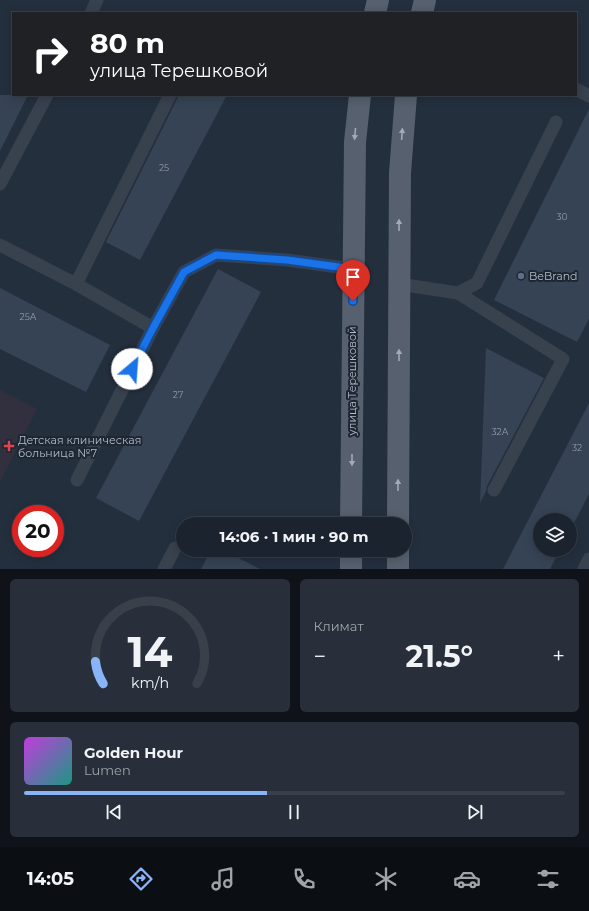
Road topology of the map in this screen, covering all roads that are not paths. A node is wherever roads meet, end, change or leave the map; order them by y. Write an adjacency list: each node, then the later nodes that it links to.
1 (97, 0): 4 (lane)
2 (378, 0): 5 (main road)
3 (425, 0): 6 (main road)
4 (91, 12)
5 (375, 12)
6 (422, 12)
7 (577, 90): 12 (lane)
8 (46, 96): 14 (lane)
9 (170, 96): 17 (lane)
10 (360, 96): 16 (main road, улица Терешковой, one-way to 16)
11 (406, 96): 18 (main road, one-way to 11)
12 (589, 96)
13 (556, 122): 19 (lane)
14 (0, 184)
15 (0, 245): 17 (lane)
16 (353, 269): 20 (lane); 23 (main road, улица Терешковой, one-way to 23)
17 (76, 284): 20 (lane)
18 (399, 284): 19 (lane); 24 (main road, one-way to 18)
19 (458, 293): 22 (lane)
20 (153, 328): 21 (lane)
21 (77, 480)
22 (494, 490)
23 (351, 517)
24 (398, 517)
25 (175, 548): 29 (lane)
26 (351, 557): 30 (main road)
27 (398, 557): 31 (main road)
28 (589, 559): 32 (lane)
29 (164, 569)
30 (351, 569)
31 (398, 569)
32 (584, 569)

